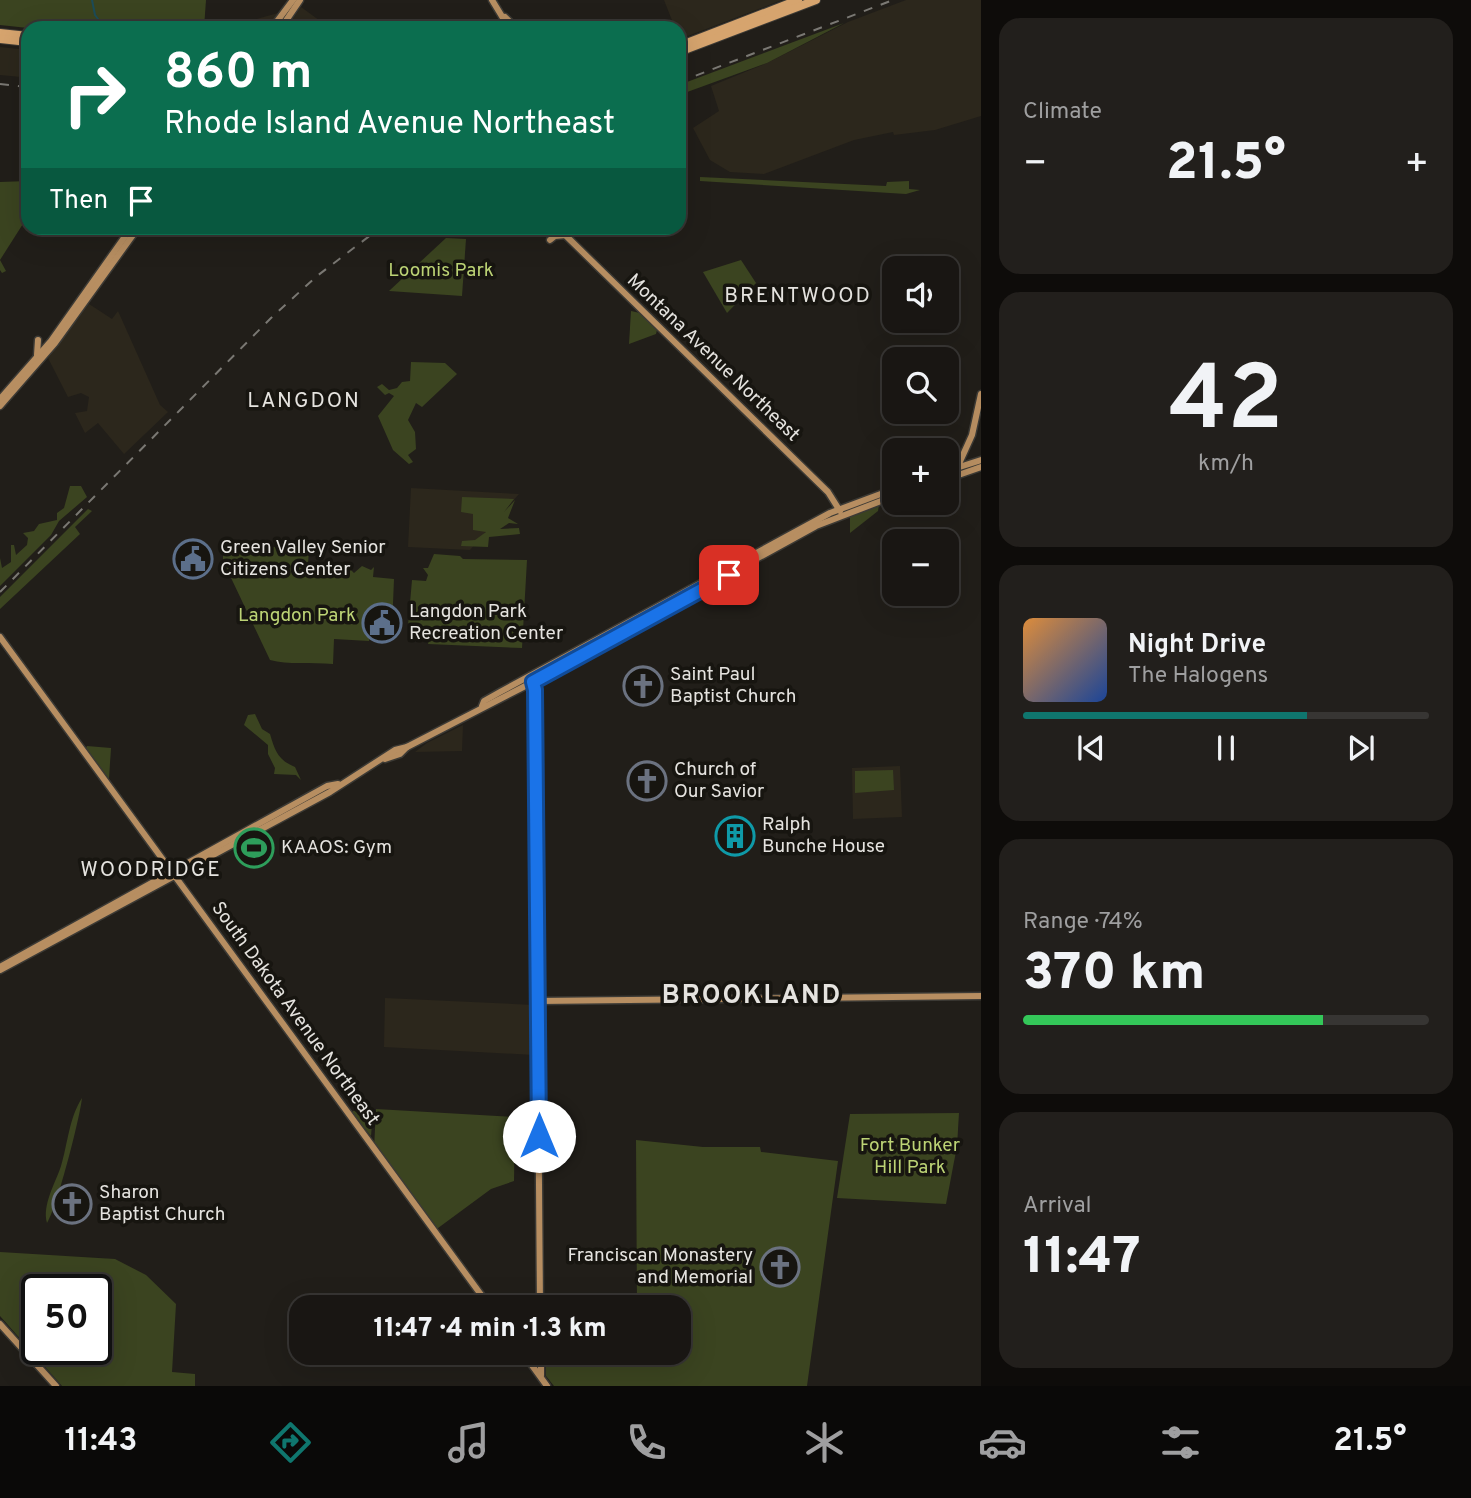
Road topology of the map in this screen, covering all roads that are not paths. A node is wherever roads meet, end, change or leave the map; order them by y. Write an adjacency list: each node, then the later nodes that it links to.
1 (292, 0): 7 (main road)
2 (300, 0): 8 (main road)
3 (492, 0): 6 (main road)
4 (798, 0): 15 (highway)
5 (816, 0): 16 (highway)
6 (501, 13): 9 (main road); 10 (main road)
7 (277, 21)
8 (286, 21)
9 (505, 21)
10 (509, 21)
11 (0, 33): 12 (highway)
12 (21, 35)
13 (0, 39): 14 (highway)
14 (21, 41)
15 (686, 43)
16 (686, 49)
17 (127, 235): 21 (main road)
18 (132, 235): 21 (main road)
19 (566, 235): 20 (main road); 34 (main road, Montana Avenue Northeast)
20 (550, 240)
21 (114, 256): 23 (main road); 26 (main road)
22 (38, 340): 23 (main road)
23 (37, 357): 25 (main road)
24 (981, 394): 28 (main road)
25 (0, 399)
26 (0, 406)
27 (981, 460): 29 (main road)
28 (959, 464)
29 (959, 467)
30 (981, 467): 31 (main road)
31 (959, 475)
32 (882, 494): 34 (main road)
33 (882, 500): 34 (main road)
34 (841, 512): 36 (main road); 38 (main road)
35 (709, 568): 36 (main road)
36 (711, 577): 38 (main road)
37 (0, 637): 39 (main road, South Dakota Avenue Northeast)
38 (531, 679): 39 (main road); 42 (main road)
39 (173, 874): 40 (main road); 43 (main road, South Dakota Avenue Northeast)
40 (0, 968)
41 (981, 996): 42 (main road)
42 (538, 1001): 44 (main road)
43 (481, 1295)
44 (540, 1295)
45 (0, 1324): 49 (main road)
46 (532, 1365): 48 (main road)
47 (541, 1365): 48 (main road)
48 (541, 1377): 50 (main road)
49 (56, 1386)
50 (547, 1386)

